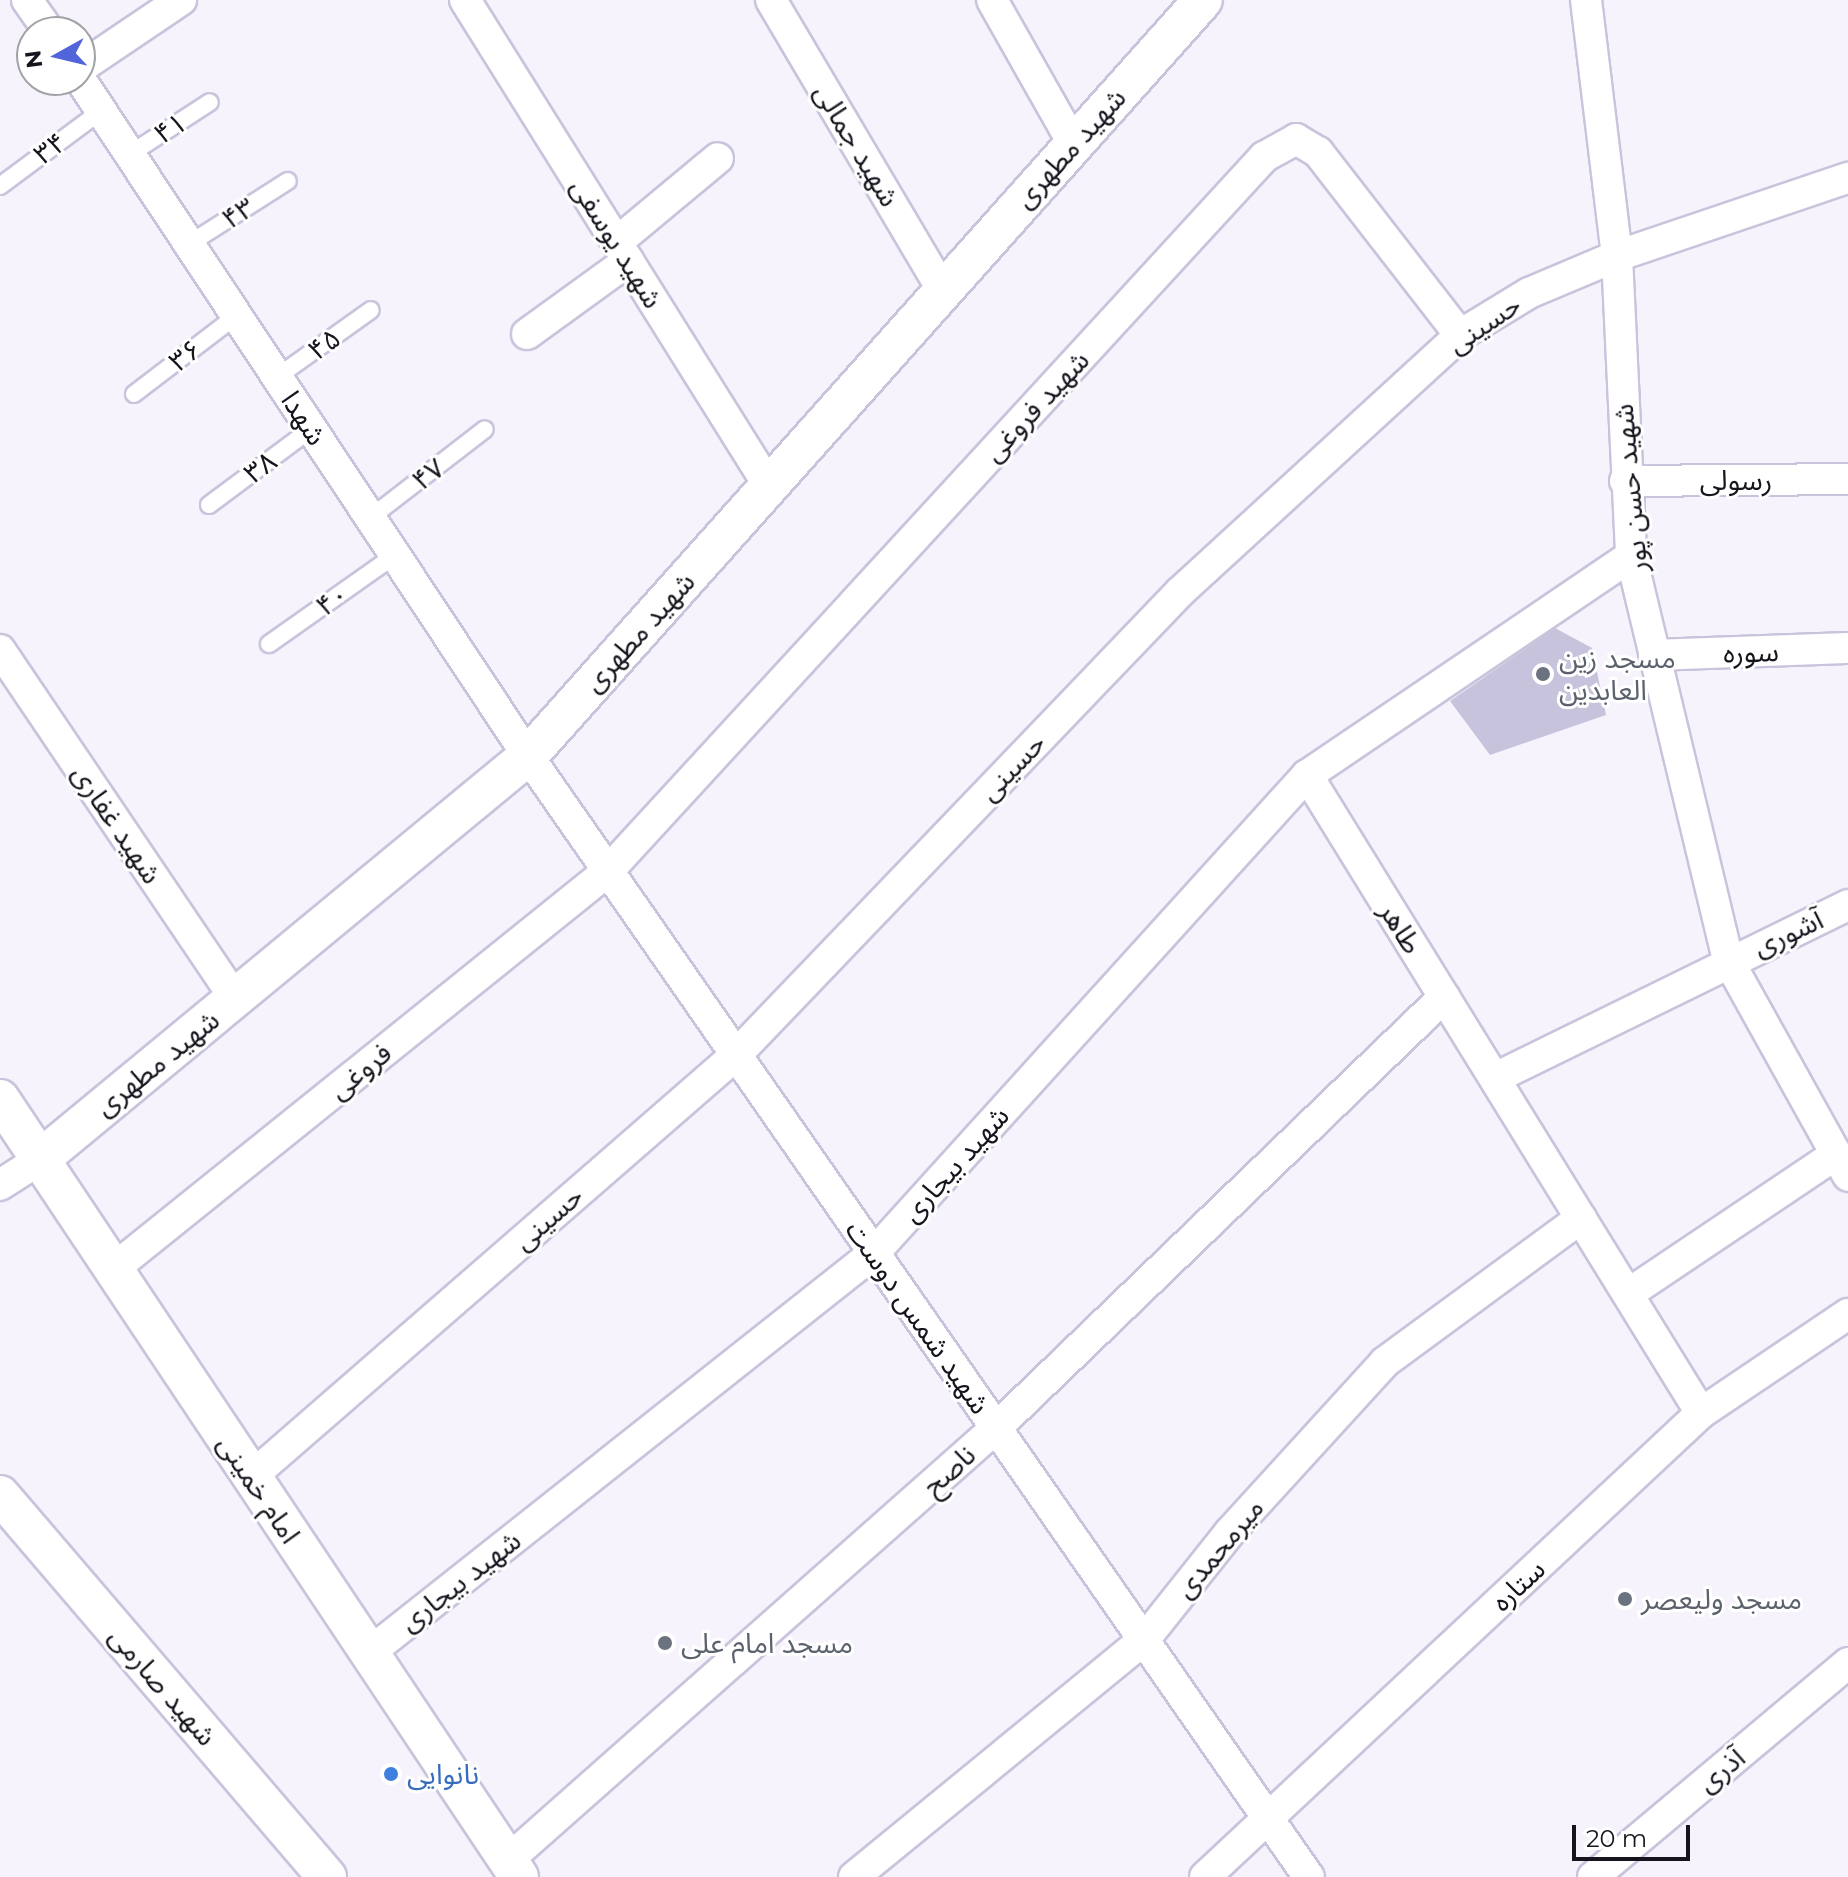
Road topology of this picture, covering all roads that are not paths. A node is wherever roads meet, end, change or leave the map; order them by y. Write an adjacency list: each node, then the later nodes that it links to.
1 (181, 0): 7 (street)
2 (465, 0): 18 (street, شهید یوسفی)
3 (771, 0): 20 (street, شهید جمالی)
4 (992, 0): 11 (street)
5 (1203, 0): 11 (street, شهید مطهری)
6 (1586, 0): 19 (street, شهید حسن پور)
7 (96, 57)
8 (91, 96): 10 (street, شهدا)
9 (210, 102): 12 (lane, ۴۱)
10 (101, 111): 12 (street, شهدا); 16 (lane, ۳۴)
11 (1074, 145): 20 (street, شهید مطهری)
12 (130, 154): 17 (street, شهدا)
13 (718, 158): 18 (street)
14 (1848, 178): 19 (street, حسینی)
15 (288, 181): 17 (lane, ۴۳)
16 (0, 186)
17 (189, 244): 22 (street, شهدا)
18 (622, 252): 23 (street); 31 (street, شهید یوسفی)
19 (1617, 256): 24 (street, حسینی); 30 (street, شهید حسن پور)
20 (943, 291): 31 (street, شهید مطهری)
21 (371, 310): 25 (lane, ۴۵)
22 (236, 316): 25 (street, شهدا); 26 (lane, ۳۶)
23 (527, 334)
24 (1460, 335): 42 (street, شهید فروغی); 47 (street, حسینی)
25 (277, 377): 27 (street, شهدا)
26 (134, 394)
27 (311, 429): 32 (lane, ۳۸); 33 (street, شهدا)
28 (485, 429): 33 (lane, ۴۷)
29 (1848, 479): 30 (street, رسولی)
30 (1625, 481): 35 (street, شهید حسن پور)
31 (769, 486): 40 (street, شهید مطهری)
32 (209, 505)
33 (370, 518): 34 (street, شهدا)
34 (395, 555): 36 (lane, ۴۰); 40 (street, شهدا)
35 (1631, 556): 39 (street, شهید حسن پور); 41 (street)
36 (269, 644)
37 (1848, 648): 39 (street, سوره)
38 (0, 650): 46 (street, شهید غفاری)
39 (1654, 655): 44 (street, شهید حسن پور)
40 (528, 756): 42 (street, شهید شمس دوست); 46 (street, شهید مطهری)
41 (1307, 775): 45 (street, طاهر); 54 (street, شهید بیجاری)
42 (608, 871): 47 (street, شهید شمس دوست); 55 (street, فروغی)
43 (1848, 905): 44 (street, آشوری)
44 (1728, 960): 48 (street, آشوری); 51 (street, شهید حسن پور)
45 (1444, 997): 48 (street, طاهر); 59 (street, ناصح)
46 (235, 999): 50 (street, شهید مطهری)
47 (736, 1055): 54 (street, شهید شمس دوست); 60 (street, حسینی)
48 (1495, 1078): 53 (street, طاهر)
49 (0, 1099): 50 (street, امام خمینی)
50 (39, 1160): 52 (street, شهید مطهری); 55 (street, امام خمینی)
51 (1842, 1165): 56 (street)
52 (0, 1185)
53 (1581, 1218): 56 (street, طاهر); 62 (street, میرمحمدی)
54 (874, 1253): 59 (street, شهید شمس دوست); 63 (street, شهید بیجاری)
55 (112, 1270): 60 (street, امام خمینی)
56 (1628, 1294): 58 (street, طاهر)
57 (1848, 1314): 58 (street, ستاره)
58 (1701, 1413): 65 (street, ستاره)
59 (996, 1428): 62 (street, شهید شمس دوست); 66 (street, ناصح)
60 (251, 1477): 63 (street, امام خمینی)
61 (0, 1495): 67 (street, شهید صارمی)
62 (1144, 1640): 65 (street, شهید شمس دوست); 68 (street, میرمحمدی)
63 (369, 1653): 66 (street, امام خمینی)
64 (1848, 1663): 71 (street, آذری)
65 (1269, 1820): 69 (street, ستاره); 70 (street, شهید شمس دوست)
66 (514, 1869)
67 (327, 1877)
68 (854, 1877)
69 (1205, 1877)
70 (1309, 1877)
71 (1593, 1877)

